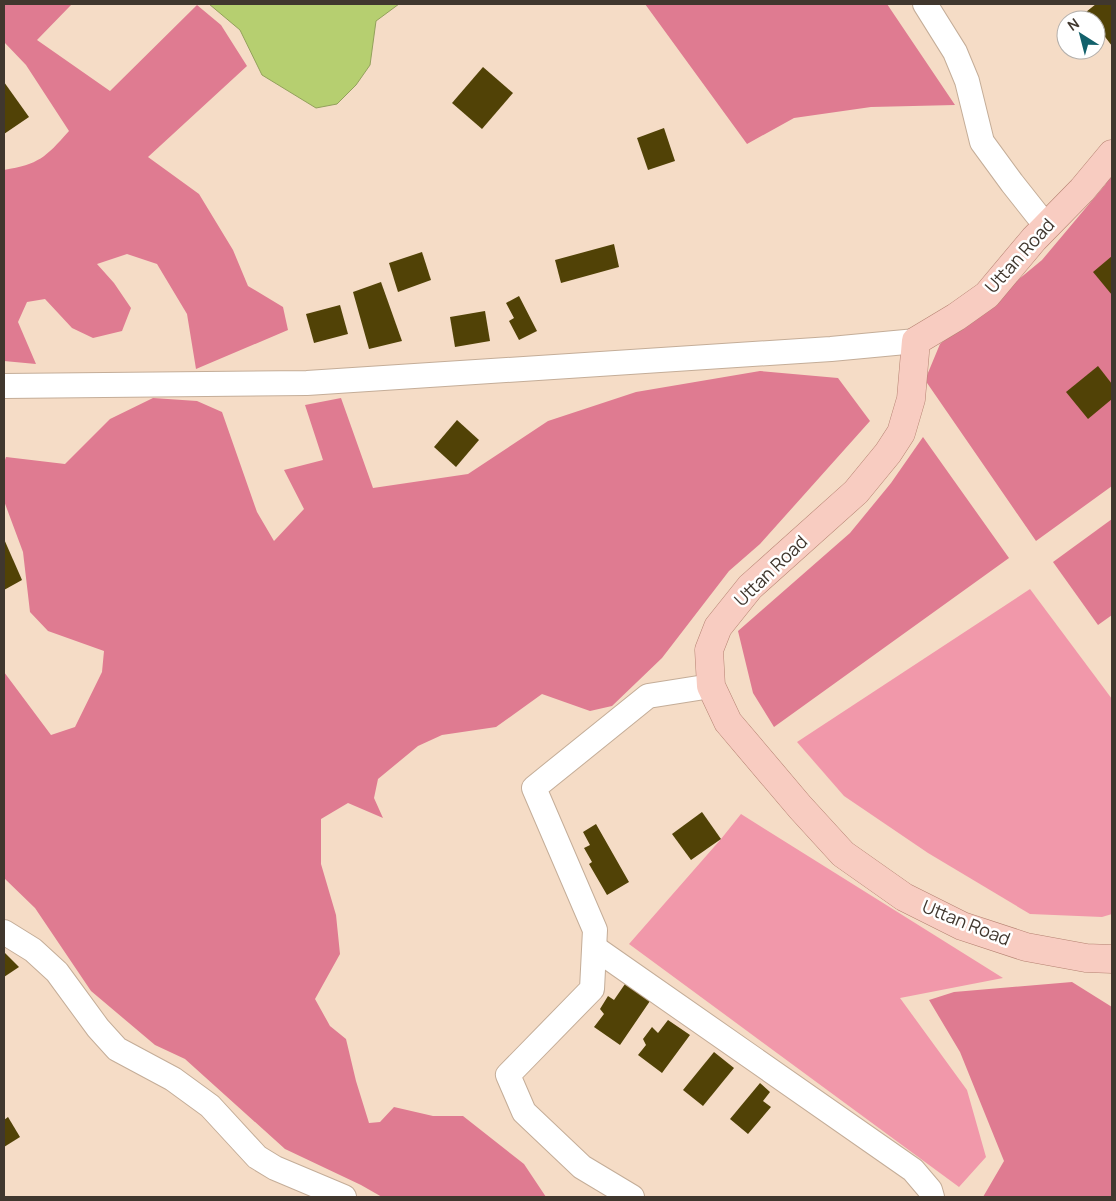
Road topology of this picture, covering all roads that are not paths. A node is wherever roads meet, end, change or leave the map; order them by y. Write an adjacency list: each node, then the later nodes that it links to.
1 (925, 4): 3 (street)
2 (1112, 154): 3 (main road, Uttan Road)
3 (1046, 226): 4 (main road, Uttan Road)
4 (916, 341): 5 (street); 6 (main road, Uttan Road)
5 (4, 386)
6 (711, 686): 8 (street); 9 (main road, Uttan Road)
7 (4, 932): 10 (street)
8 (594, 948): 11 (street); 12 (street)
9 (1112, 959)
10 (344, 1197)
11 (632, 1197)
12 (932, 1197)

